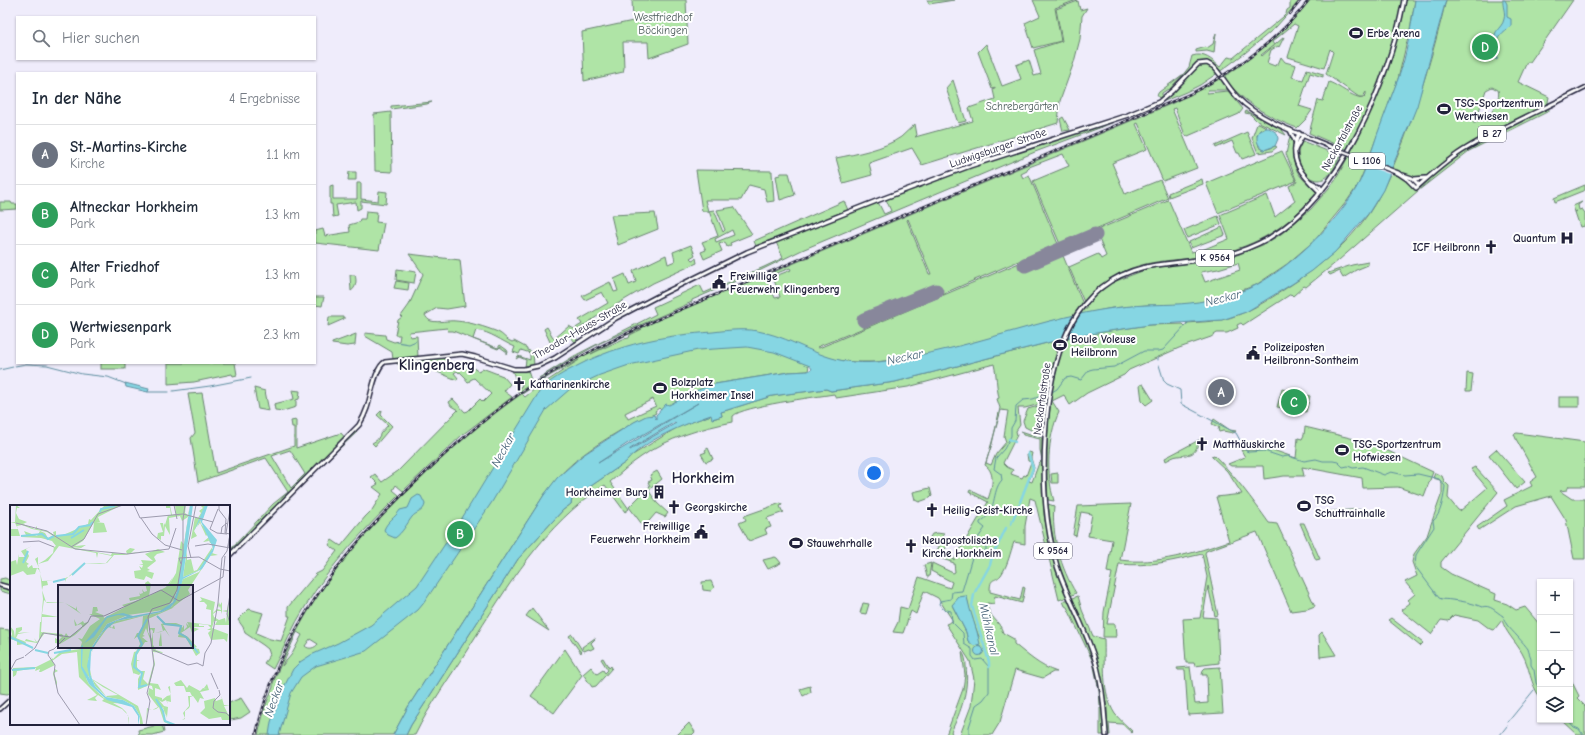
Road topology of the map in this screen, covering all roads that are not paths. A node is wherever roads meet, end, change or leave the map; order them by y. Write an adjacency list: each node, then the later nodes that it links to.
1 (1404, 0): 12 (main road, Neckartalstraße / K 9564)
2 (1585, 88): 10 (main road, B 27)
3 (1290, 130): 4 (main road, L 1106); 6 (main road); 16 (main road, Ludwigsburger Straße / L 1106)
4 (1299, 134): 5 (main road, L 1106); 6 (main road)
5 (1303, 135): 7 (main road); 8 (main road, L 1106, bridge)
6 (1296, 141): 7 (main road)
7 (1295, 150): 11 (main road)
8 (1398, 173): 9 (main road, L 1106); 14 (main road, L 1106)
9 (1412, 178): 10 (main road); 13 (main road)
10 (1428, 178): 13 (main road, B 27)
11 (1312, 182): 12 (main road); 15 (main road)
12 (1328, 182): 15 (main road, Neckartalstraße / K 9564)
13 (1419, 185): 14 (main road, B 27)
14 (1416, 188)
15 (1321, 191): 22 (main road, Neckartalstraße / K 9564)
16 (776, 240): 17 (main road, Theodor-Heuss-Straße / L 1106)
17 (230, 555)
18 (0, 585): 19 (main road)
19 (10, 588)
20 (10, 699): 21 (main road)
21 (0, 709)
22 (1106, 735)

